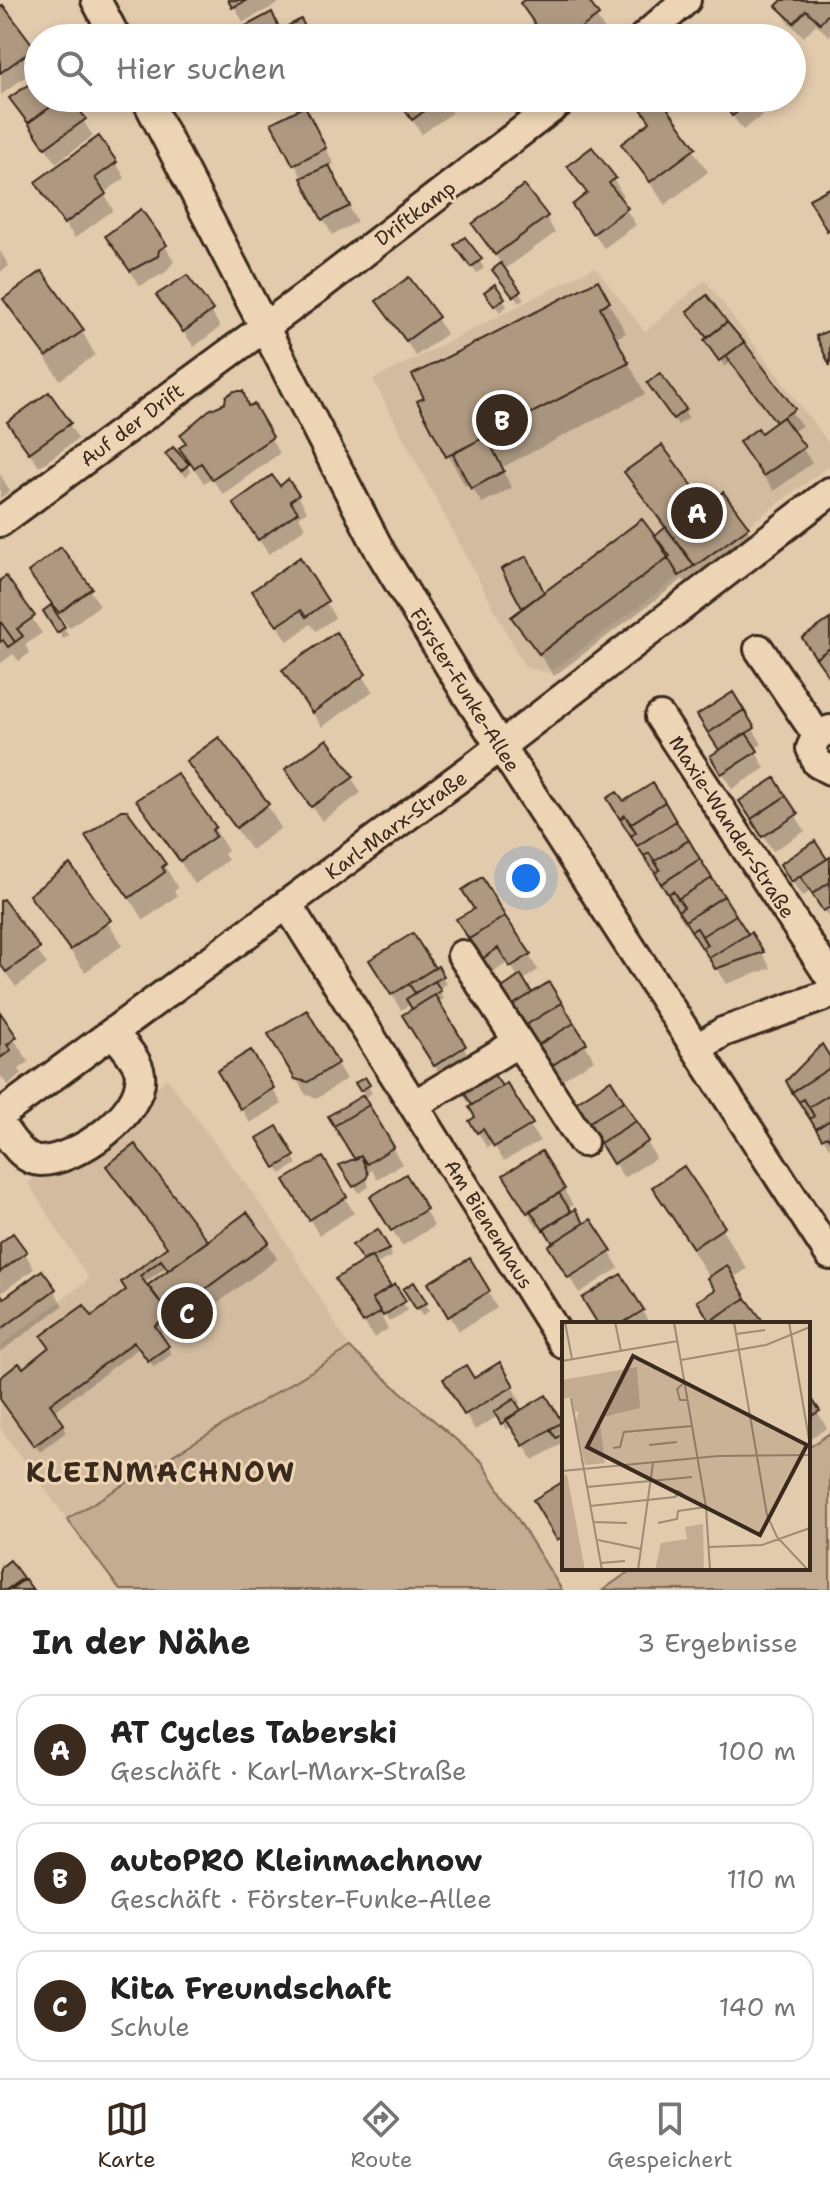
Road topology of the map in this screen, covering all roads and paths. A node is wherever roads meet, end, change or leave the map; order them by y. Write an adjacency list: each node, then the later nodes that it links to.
1 (96, 0): 3 (street)
2 (686, 0): 4 (street)
3 (109, 24)
4 (659, 24)
5 (153, 112): 7 (street, Förster-Funke-Allee)
6 (547, 112): 7 (street, Driftkamp)
7 (264, 328): 9 (street, Auf der Drift); 13 (street, Förster-Funke-Allee)
8 (828, 500): 13 (street, Karl-Marx-Straße)
9 (0, 522)
10 (759, 649): 12 (street)
11 (660, 717): 17 (street, Maxie-Wander-Straße)
12 (824, 732): 14 (street)
13 (501, 747): 15 (street, Karl-Marx-Straße); 21 (street, Förster-Funke-Allee)
14 (830, 770)
15 (287, 904): 19 (street, Karl-Marx-Straße); 22 (street, Am Bienenhaus)
16 (462, 955): 20 (street)
17 (830, 977)
18 (830, 994): 21 (street)
19 (113, 1032): 23 (street, Karl-Marx-Straße); 24 (street)
20 (517, 1043): 22 (street); 25 (street)
21 (698, 1048): 26 (street, Förster-Funke-Allee)
22 (414, 1105): 27 (street, Am Bienenhaus)
23 (0, 1115)
24 (0, 1125)
25 (583, 1142)
26 (830, 1255)
27 (562, 1341)

